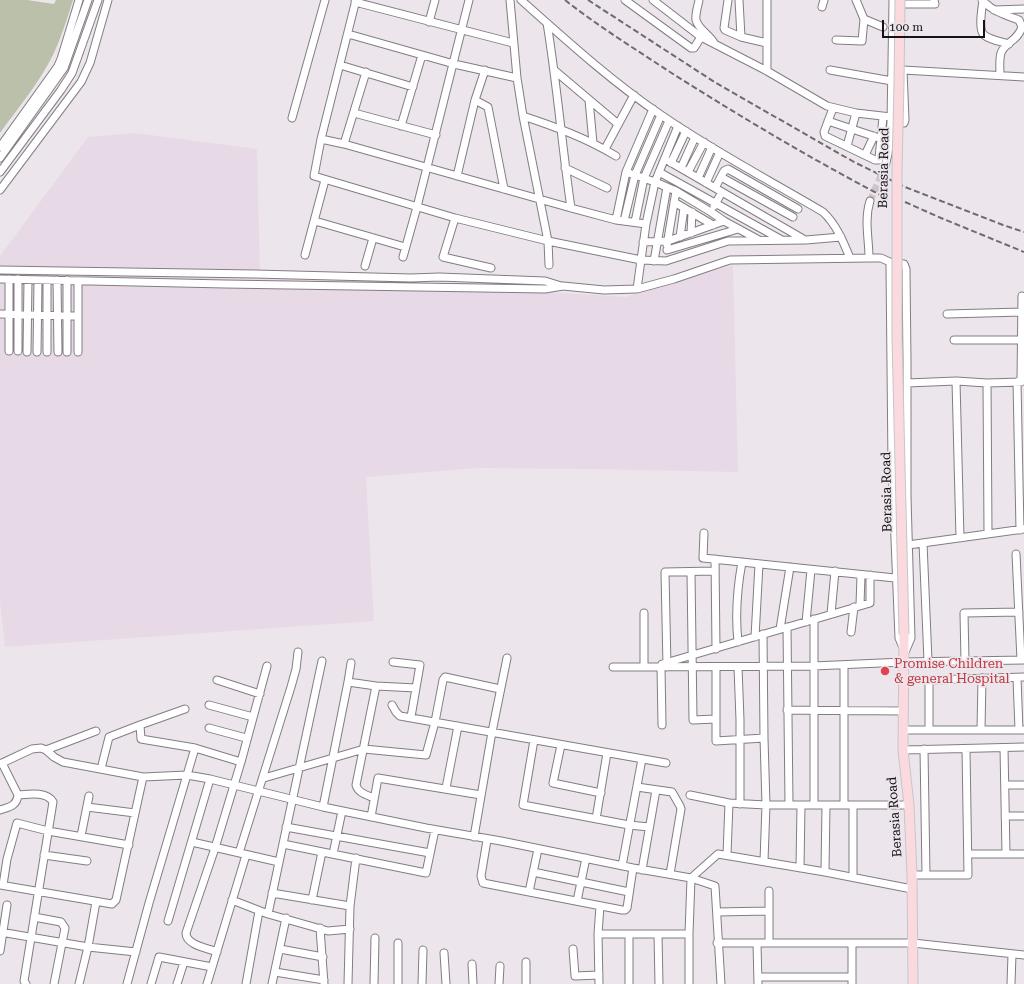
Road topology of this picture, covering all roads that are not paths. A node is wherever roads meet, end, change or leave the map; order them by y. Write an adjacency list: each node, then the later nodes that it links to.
1 (80, 0): 81 (street)
2 (88, 0): 87 (street)
3 (98, 0): 93 (street)
4 (108, 0): 111 (street)
5 (325, 0): 62 (street)
6 (382, 0): 23 (street)
7 (435, 0): 27 (street)
8 (469, 0): 30 (street)
9 (510, 0): 35 (street)
10 (521, 0): 28 (street)
11 (626, 0): 32 (street)
12 (653, 0): 32 (street)
13 (700, 0): 37 (street)
14 (728, 0): 33 (street)
15 (739, 0): 33 (street)
16 (767, 0): 36 (street)
17 (856, 0): 26 (street)
18 (893, 0): 51 (street)
19 (934, 0): 22 (street)
20 (982, 0): 25 (street); 38 (street)
21 (356, 1): 23 (street); 31 (street)
22 (902, 1): 45 (street); 235 (main road, Berasia Road, bridge)
23 (380, 8): 27 (street)
24 (1024, 9): 25 (street)
25 (993, 10): 38 (street)
26 (864, 19): 29 (street); 34 (street)
27 (429, 22): 30 (street)
28 (547, 23): 43 (street); 53 (street)
29 (883, 27)
30 (462, 31): 35 (street); 40 (street)
31 (348, 34): 39 (street); 41 (street)
32 (701, 37): 37 (street)
33 (741, 37): 36 (street)
34 (836, 40)
35 (513, 43): 50 (street)
36 (767, 43): 46 (street)
37 (714, 44): 46 (street)
38 (1009, 44): 48 (street)
39 (422, 55): 40 (street); 52 (street)
40 (454, 64): 42 (street); 72 (street)
41 (340, 65): 47 (street); 75 (street)
42 (485, 70): 50 (street); 54 (street)
43 (554, 70): 55 (street); 69 (street)
44 (830, 70): 51 (street)
45 (903, 70): 48 (street); 63 (street)
46 (767, 71): 56 (street)
47 (366, 72): 52 (street); 58 (street)
48 (1000, 75): 49 (street)
49 (1024, 77)
50 (517, 78): 61 (street)
51 (892, 81): 63 (street)
52 (413, 87): 67 (street)
53 (634, 95): 57 (street); 66 (street)
54 (475, 100): 98 (street); 109 (street)
55 (589, 100): 66 (street); 78 (street)
56 (834, 108): 59 (street); 65 (street)
57 (653, 109): 60 (street); 94 (street)
58 (354, 112): 67 (street); 79 (street)
59 (856, 113): 63 (street); 70 (street)
60 (661, 115): 64 (street); 97 (street)
61 (523, 116): 69 (street); 115 (street)
62 (292, 118)
63 (888, 119): 76 (street); 89 (street)
64 (669, 120): 68 (street); 100 (street)
65 (828, 122): 70 (street); 80 (street)
66 (618, 124): 83 (street)
67 (401, 126): 72 (street)
68 (678, 126): 71 (street); 88 (street)
69 (560, 128): 78 (street); 91 (street)
70 (852, 129): 73 (street); 80 (street)
71 (686, 131): 74 (street); 88 (street)
72 (436, 136): 90 (street)
73 (874, 136): 76 (street); 85 (street)
74 (695, 137): 77 (street); 92 (street)
75 (321, 139): 79 (street); 102 (street)
76 (882, 139): 85 (street)
77 (704, 142): 82 (street); 96 (street)
78 (594, 143): 83 (street)
79 (344, 144): 90 (street)
80 (847, 146): 85 (street)
81 (0, 147)
82 (712, 147): 84 (street); 101 (street)
83 (605, 149): 86 (street)
84 (720, 152): 103 (street); 105 (street)
85 (865, 155)
86 (616, 156)
87 (0, 158)
88 (668, 161): 92 (street); 95 (street)
89 (885, 167)
90 (427, 168): 98 (street); 120 (street)
91 (565, 168): 107 (street); 121 (street)
92 (681, 168): 96 (street)
93 (0, 172)
94 (626, 172): 97 (street); 130 (street)
95 (659, 172): 104 (street); 119 (street)
96 (688, 172): 101 (street)
97 (634, 175): 100 (street); 132 (street)
98 (457, 176): 109 (street)
99 (721, 177): 108 (street); 110 (street); 114 (street)
100 (644, 178): 104 (street); 134 (street)
101 (698, 178): 105 (street)
102 (325, 180): 120 (street); 131 (street)
103 (768, 180): 110 (street); 116 (street)
104 (655, 182): 106 (street); 135 (street)
105 (706, 183): 108 (street)
106 (667, 187): 112 (street); 144 (street)
107 (607, 188)
108 (715, 188): 113 (street)
109 (504, 189): 115 (street)
110 (763, 189): 114 (street); 124 (street)
111 (0, 190)
112 (676, 191): 118 (street); 126 (street)
113 (722, 192): 119 (street); 123 (street)
114 (758, 198): 123 (street); 127 (street)
115 (540, 200): 121 (street); 146 (street)
116 (803, 200): 124 (street); 142 (street)
117 (870, 201): 156 (street)
118 (674, 202): 122 (street); 147 (street)
119 (715, 204): 126 (street); 149 (street)
120 (417, 207): 128 (street); 151 (street)
121 (571, 208): 130 (street)
122 (684, 208): 125 (street); 141 (street)
123 (752, 209): 138 (street)
124 (798, 209): 127 (street)
125 (692, 212): 129 (street); 140 (street)
126 (711, 212): 133 (street)
127 (793, 217): 138 (street)
128 (455, 218): 146 (street); 163 (street)
129 (700, 218): 136 (street); 139 (street)
130 (616, 220): 132 (street)
131 (315, 221): 143 (street); 153 (street)
132 (624, 221): 134 (street)
133 (724, 221): 136 (street); 137 (street)
134 (635, 222): 135 (street)
135 (646, 224): 150 (street)
136 (713, 225): 139 (street)
137 (738, 229): 148 (street); 152 (street)
138 (786, 229): 145 (street)
139 (700, 230): 140 (street)
140 (691, 233): 141 (street)
141 (680, 237): 147 (street)
142 (841, 237): 145 (street); 155 (street)
143 (373, 238): 151 (street); 162 (street)
144 (658, 240): 147 (street); 150 (street); 158 (street)
145 (806, 240): 149 (street)
146 (548, 241): 157 (street); 161 (street)
147 (668, 241): 152 (street)
148 (760, 241): 149 (street); 159 (street)
149 (782, 241)
150 (643, 242): 157 (street)
151 (405, 247): 154 (street)
152 (667, 250): 159 (street)
153 (305, 255)
154 (403, 258)
155 (850, 258): 156 (street); 177 (street)
156 (869, 258): 160 (street)
157 (641, 260): 158 (street); 177 (street)
158 (654, 261): 159 (street)
159 (666, 261)
160 (892, 264): 201 (street); 221 (street)
161 (549, 265)
162 (366, 266)
163 (491, 268)
164 (0, 270): 165 (street)
165 (398, 278): 175 (street); 176 (street)
166 (0, 279): 167 (street)
167 (9, 279): 168 (street); 182 (street)
168 (18, 279): 169 (street); 183 (street)
169 (28, 280): 170 (street); 184 (street)
170 (38, 280): 171 (street); 185 (street)
171 (47, 280): 172 (street); 186 (street)
172 (57, 280): 173 (street); 187 (street)
173 (67, 280): 174 (street); 188 (street)
174 (78, 280): 176 (street); 189 (street)
175 (563, 286): 176 (street); 177 (street)
176 (396, 287)
177 (637, 289)
178 (1022, 296): 179 (street)
179 (1022, 312): 181 (street); 191 (street)
180 (0, 314): 182 (street)
181 (946, 314)
182 (9, 315): 183 (street); 192 (street)
183 (18, 315): 184 (street); 193 (street)
184 (28, 315): 185 (street); 194 (street)
185 (38, 315): 186 (street); 195 (street)
186 (47, 316): 187 (street); 196 (street)
187 (57, 316): 188 (street); 197 (street)
188 (67, 316): 189 (street); 198 (street)
189 (78, 316): 199 (street)
190 (954, 340): 191 (street)
191 (1023, 340): 202 (street)
192 (9, 351)
193 (18, 352)
194 (27, 352)
195 (37, 352)
196 (48, 352)
197 (58, 352)
198 (67, 352)
199 (78, 352)
200 (956, 381): 201 (street); 203 (street); 207 (street)
201 (907, 382): 209 (street)
202 (1020, 382): 203 (street); 204 (street)
203 (987, 383): 206 (street)
204 (1022, 530): 206 (street)
205 (704, 533): 211 (street)
206 (988, 533): 207 (street)
207 (960, 538): 208 (street)
208 (923, 543): 209 (street); 240 (street)
209 (908, 545): 235 (street)
210 (1016, 554): 223 (street)
211 (715, 560): 212 (street); 216 (street)
212 (742, 562): 213 (street); 232 (street)
213 (759, 564): 214 (street); 231 (street)
214 (790, 567): 215 (street); 228 (street)
215 (811, 570): 218 (street); 227 (street)
216 (715, 571): 217 (street); 233 (street)
217 (691, 572): 236 (street); 247 (street)
218 (834, 572): 219 (street); 225 (street)
219 (861, 574): 220 (street); 222 (street)
220 (870, 575): 221 (street); 222 (street)
221 (896, 578): 235 (street)
222 (857, 606): 225 (street); 229 (street)
223 (1019, 612): 238 (street); 241 (street)
224 (644, 613): 251 (street)
225 (831, 614): 226 (street)
226 (814, 619): 227 (street); 249 (street)
227 (806, 622): 228 (street)
228 (783, 628): 230 (street); 248 (street)
229 (851, 632)
230 (763, 634): 231 (street); 255 (street)
231 (755, 637): 232 (street)
232 (738, 642): 233 (street)
233 (716, 648): 236 (street)
234 (298, 652): 308 (street)
235 (905, 652): 243 (main road, Berasia Road)
236 (692, 655): 247 (street); 252 (street)
237 (507, 658): 262 (street)
238 (1022, 660): 241 (street)
239 (322, 661): 304 (street)
240 (928, 661): 241 (street); 243 (street)
241 (964, 661)
242 (393, 662): 261 (street)
243 (904, 662): 245 (street); 270 (main road, Berasia Road)
244 (351, 663): 259 (street)
245 (844, 665): 249 (street); 269 (street)
246 (267, 666): 263 (street)
247 (663, 666): 251 (street); 252 (street); 276 (street)
248 (786, 666): 249 (street); 255 (street); 267 (street)
249 (813, 666): 268 (street)
250 (613, 667): 251 (street)
251 (644, 667)
252 (692, 667): 253 (street); 273 (street)
253 (716, 667): 254 (street); 273 (street)
254 (738, 667): 255 (street); 287 (street)
255 (762, 667): 286 (street)
256 (982, 678): 257 (street); 280 (street); 281 (street)
257 (1021, 678): 282 (street)
258 (217, 680): 263 (street)
259 (348, 682): 260 (street); 299 (street)
260 (376, 686): 261 (street); 293 (street)
261 (416, 688): 272 (street)
262 (500, 689): 274 (street); 284 (street)
263 (260, 694): 271 (street)
264 (209, 705): 271 (street)
265 (392, 705): 272 (street)
266 (185, 709): 275 (street)
267 (787, 710): 268 (street); 326 (street)
268 (813, 710): 269 (street); 328 (street)
269 (844, 710): 270 (street); 330 (street)
270 (904, 711): 279 (main road, Berasia Road)
271 (253, 717): 285 (street)
272 (411, 717): 274 (street)
273 (716, 719): 287 (street)
274 (435, 722): 277 (street); 293 (street)
275 (140, 725): 291 (street); 305 (street)
276 (662, 725)
277 (458, 726): 284 (street); 314 (street)
278 (209, 728): 285 (street)
279 (904, 730): 280 (street); 296 (main road, Berasia Road)
280 (929, 730): 281 (street)
281 (981, 730): 282 (street)
282 (1021, 730)
283 (96, 731): 295 (street)
284 (492, 732): 288 (street); 319 (street)
285 (246, 738): 301 (street)
286 (764, 738): 287 (street); 333 (street)
287 (740, 739): 325 (street)
288 (534, 740): 289 (street); 342 (street)
289 (561, 744): 298 (street); 317 (street)
290 (1024, 747): 292 (street)
291 (195, 748): 301 (street); 306 (street)
292 (1004, 748): 294 (street); 311 (street)
293 (364, 749): 299 (street); 322 (street)
294 (966, 749): 297 (street); 361 (street)
295 (46, 750): 302 (street); 305 (street)
296 (903, 750): 297 (street); 332 (main road, Berasia Road)
297 (924, 750): 380 (street)
298 (607, 753): 300 (street); 317 (street)
299 (332, 758): 304 (street); 335 (street)
300 (642, 759): 303 (street); 313 (street)
301 (240, 762): 310 (street)
302 (1, 763): 318 (street)
303 (666, 763)
304 (299, 767): 308 (street); 323 (street)
305 (101, 769): 307 (street)
306 (187, 775): 307 (street); 309 (street); 427 (street)
307 (143, 777): 338 (street)
308 (264, 778): 316 (street)
309 (210, 779): 310 (street); 352 (street)
310 (234, 784): 316 (street); 355 (street)
311 (1005, 785): 312 (street); 339 (street)
312 (1024, 785)
313 (637, 787): 315 (street); 343 (street)
314 (446, 788): 319 (street); 322 (street)
315 (656, 790): 345 (street); 378 (street)
316 (259, 791): 323 (street); 359 (street)
317 (600, 793): 342 (street)
318 (18, 795): 336 (street); 347 (street)
319 (481, 795): 350 (street)
320 (690, 795): 324 (street)
321 (89, 796): 334 (street)
322 (374, 798): 341 (street)
323 (292, 799): 335 (street); 344 (street)
324 (729, 803): 325 (street); 365 (street)
325 (740, 804): 333 (street)
326 (789, 804): 327 (street); 333 (street)
327 (801, 804): 328 (street); 374 (street)
328 (814, 805): 329 (street)
329 (826, 805): 330 (street); 377 (street)
330 (844, 805): 331 (street)
331 (853, 805): 332 (street); 381 (street)
332 (909, 805): 379 (main road, Berasia Road)
333 (766, 806): 370 (street)
334 (87, 807): 338 (street); 348 (street)
335 (323, 807): 337 (street)
336 (0, 810)
337 (342, 811): 341 (street); 349 (street)
338 (135, 813): 354 (street)
339 (1005, 816): 340 (street); 362 (street)
340 (1024, 816)
341 (371, 817): 346 (street)
342 (596, 819): 343 (street)
343 (630, 825): 345 (street); 372 (street)
344 (286, 827): 349 (street); 353 (street)
345 (649, 827): 375 (street)
346 (435, 830): 350 (street); 358 (street)
347 (48, 831): 348 (street); 364 (street); 368 (street)
348 (81, 836): 354 (street)
349 (337, 836): 358 (street); 360 (street)
350 (474, 836): 351 (street)
351 (487, 840): 356 (street); 389 (street)
352 (192, 842): 355 (street); 405 (street)
353 (283, 844): 357 (street); 371 (street)
354 (129, 845): 394 (street)
355 (215, 848): 359 (street); 428 (street)
356 (538, 849): 367 (street); 376 (street)
357 (322, 852): 360 (street); 392 (street)
358 (430, 853): 366 (street)
359 (242, 854): 371 (street); 391 (street)
360 (333, 854): 366 (street)
361 (968, 854): 362 (street); 380 (street)
362 (1006, 854): 363 (street)
363 (1024, 854)
364 (44, 855): 369 (street); 386 (street)
365 (727, 855): 370 (street); 382 (street)
366 (356, 858): 396 (street)
367 (586, 858): 372 (street); 383 (street)
368 (4, 859): 384 (street)
369 (87, 861)
370 (764, 861): 374 (street)
371 (279, 862): 388 (street)
372 (622, 866): 373 (street)
373 (633, 868): 375 (street); 390 (street)
374 (800, 868): 377 (street)
375 (642, 870): 378 (street)
376 (533, 872): 383 (street); 389 (street)
377 (825, 872): 381 (street)
378 (670, 874): 382 (street)
379 (912, 875): 380 (street); 385 (main road, Berasia Road)
380 (926, 875)
381 (853, 877): 385 (street)
382 (690, 878): 400 (street); 412 (street)
383 (581, 882): 390 (street); 393 (street)
384 (1, 885): 386 (street)
385 (912, 889): 421 (main road, Berasia Road)
386 (39, 891): 394 (street); 403 (street)
387 (769, 891): 399 (street)
388 (272, 892): 392 (street); 401 (street)
389 (530, 892): 393 (street)
390 (629, 892): 397 (street)
391 (232, 900): 398 (street); 428 (street)
392 (312, 900): 396 (street)
393 (577, 901): 397 (street)
394 (96, 902): 422 (street)
395 (7, 905): 402 (street)
396 (350, 906): 407 (street)
397 (600, 906): 409 (street)
398 (259, 911): 401 (street); 452 (street)
399 (768, 911): 400 (street); 419 (street)
400 (717, 912): 417 (street)
401 (268, 914): 404 (street)
402 (3, 915): 408 (street)
403 (34, 917): 413 (street); 415 (street)
404 (286, 918): 406 (street); 423 (street)
405 (168, 921)
406 (320, 928): 407 (street); 432 (street)
407 (350, 929): 454 (street)
408 (2, 932): 413 (street); 426 (street)
409 (598, 934): 410 (street); 439 (street)
410 (629, 934): 411 (street); 463 (street)
411 (658, 934): 412 (street); 464 (street)
412 (689, 934): 465 (street)
413 (31, 937): 415 (street); 445 (street)
414 (375, 938): 455 (street)
415 (62, 942): 422 (street); 446 (street)
416 (398, 942): 456 (street)
417 (718, 943): 418 (street); 466 (street)
418 (757, 943): 419 (street); 442 (street)
419 (769, 943): 420 (street)
420 (852, 943): 421 (street); 441 (street)
421 (912, 943): 430 (street); 467 (main road, Berasia Road)
422 (88, 947): 427 (street); 447 (street)
423 (280, 949): 432 (street); 438 (street)
424 (573, 949): 439 (street)
425 (423, 950): 457 (street)
426 (0, 952)
427 (136, 952): 448 (street)
428 (217, 952): 437 (street)
429 (444, 953): 458 (street)
430 (1012, 954): 431 (street); 468 (street)
431 (1024, 955)
432 (323, 956): 444 (street)
433 (184, 962): 437 (street); 449 (street); 450 (street)
434 (526, 962): 461 (street)
435 (472, 964): 459 (street)
436 (500, 966): 460 (street)
437 (212, 967): 451 (street)
438 (275, 972): 444 (street); 453 (street)
439 (599, 975): 462 (street)
440 (818, 980): 441 (street); 443 (street)
441 (852, 980)
442 (758, 981): 443 (street)
443 (788, 981)
444 (324, 982)
445 (26, 984)
446 (54, 984)
447 (79, 984)
448 (127, 984)
449 (152, 984)
450 (177, 984)
451 (207, 984)
452 (246, 984)
453 (272, 984)
454 (348, 984)
455 (374, 984)
456 (398, 984)
457 (422, 984)
458 (446, 984)
459 (473, 984)
460 (500, 984)
461 (526, 984)
462 (599, 984)
463 (629, 984)
464 (659, 984)
465 (689, 984)
466 (721, 984)
467 (912, 984)
468 (1011, 984)

